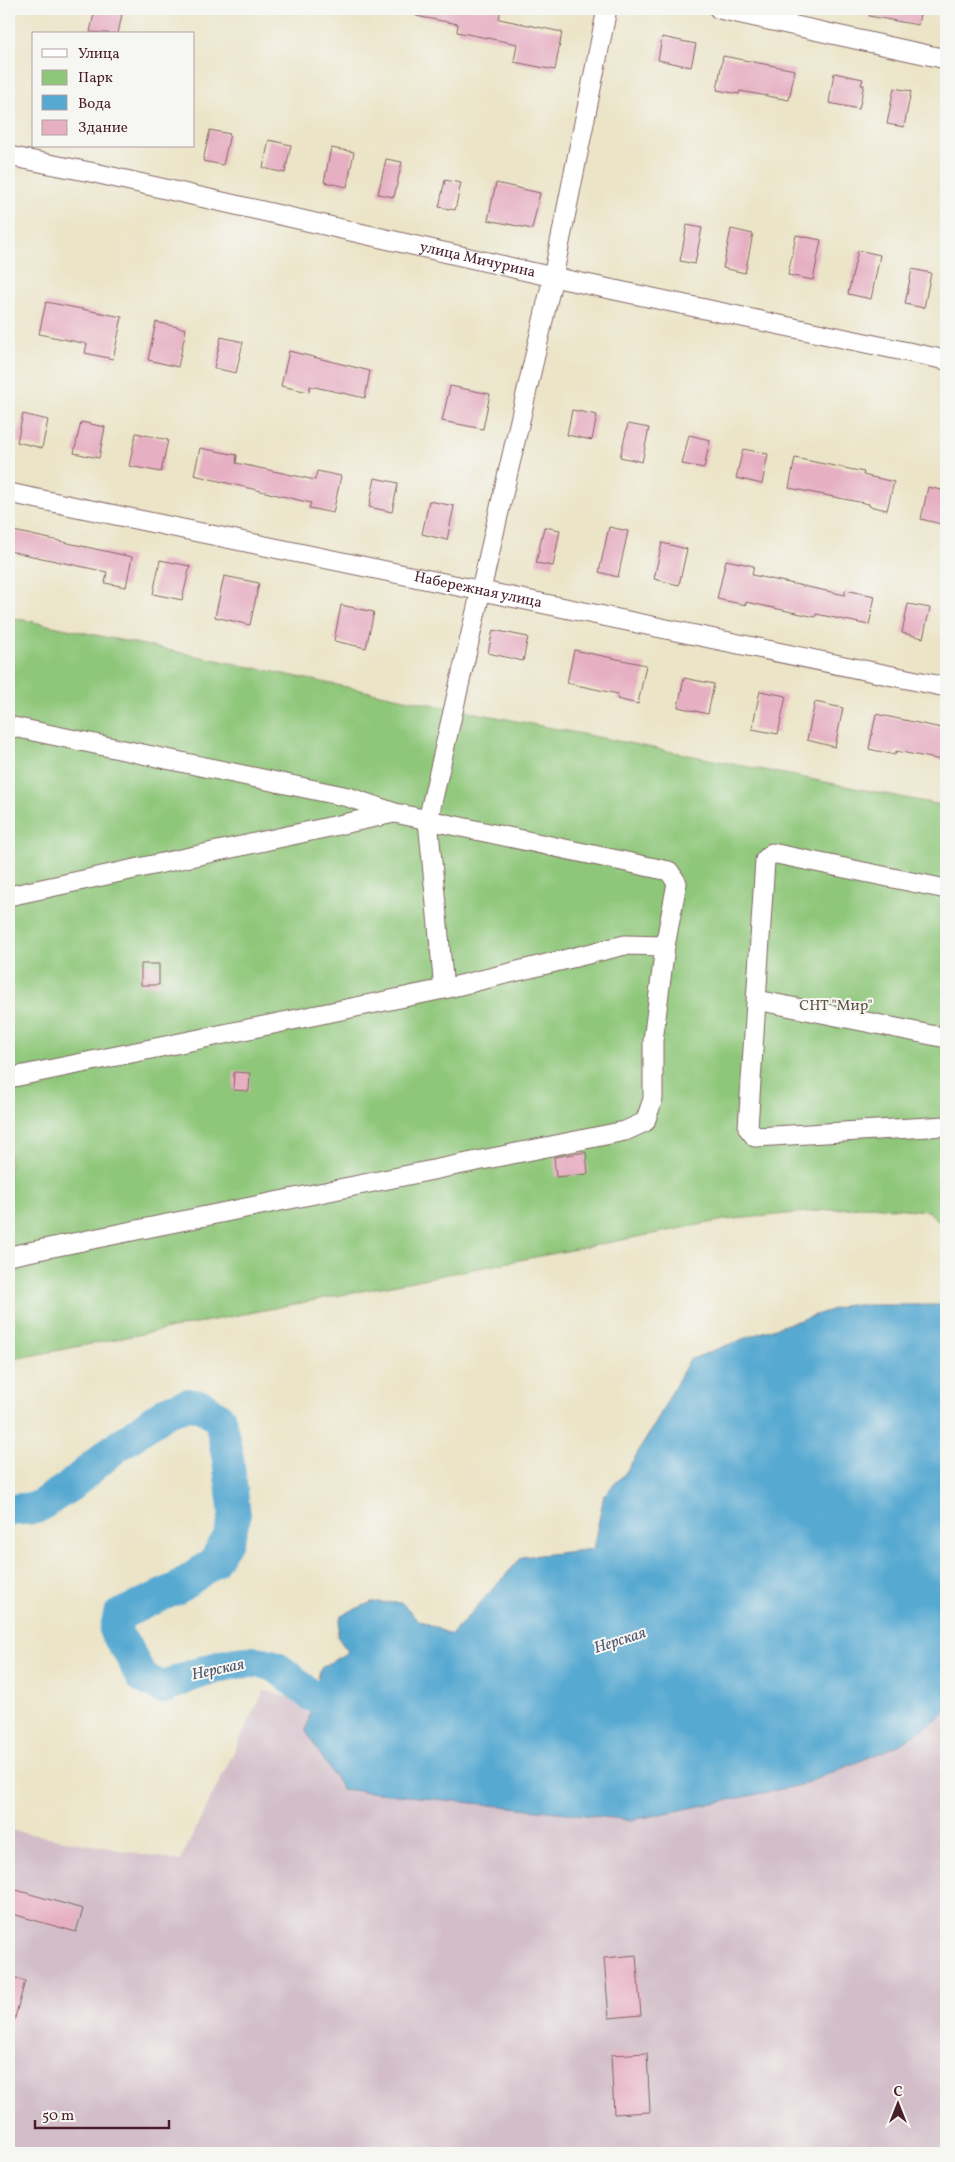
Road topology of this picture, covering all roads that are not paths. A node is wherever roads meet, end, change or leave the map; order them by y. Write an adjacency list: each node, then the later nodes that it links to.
1 (606, 9): 5 (street)
2 (719, 9): 3 (street)
3 (946, 59)
4 (9, 156): 5 (street, улица Мичурина)
5 (553, 277): 6 (street, улица Мичурина); 8 (street)
6 (946, 360)
7 (9, 493): 8 (street, Набережная улица)
8 (482, 592): 9 (street, Набережная улица); 12 (street)
9 (946, 687)
10 (9, 726): 11 (street)
11 (395, 813): 12 (street); 14 (street)
12 (428, 820): 15 (street); 16 (street)
13 (946, 889): 17 (street)
14 (9, 896)
15 (665, 946): 16 (street); 21 (street)
16 (444, 989): 19 (street)
17 (757, 1000): 18 (street); 20 (street)
18 (946, 1038)
19 (9, 1078)
20 (946, 1126)
21 (9, 1256)

